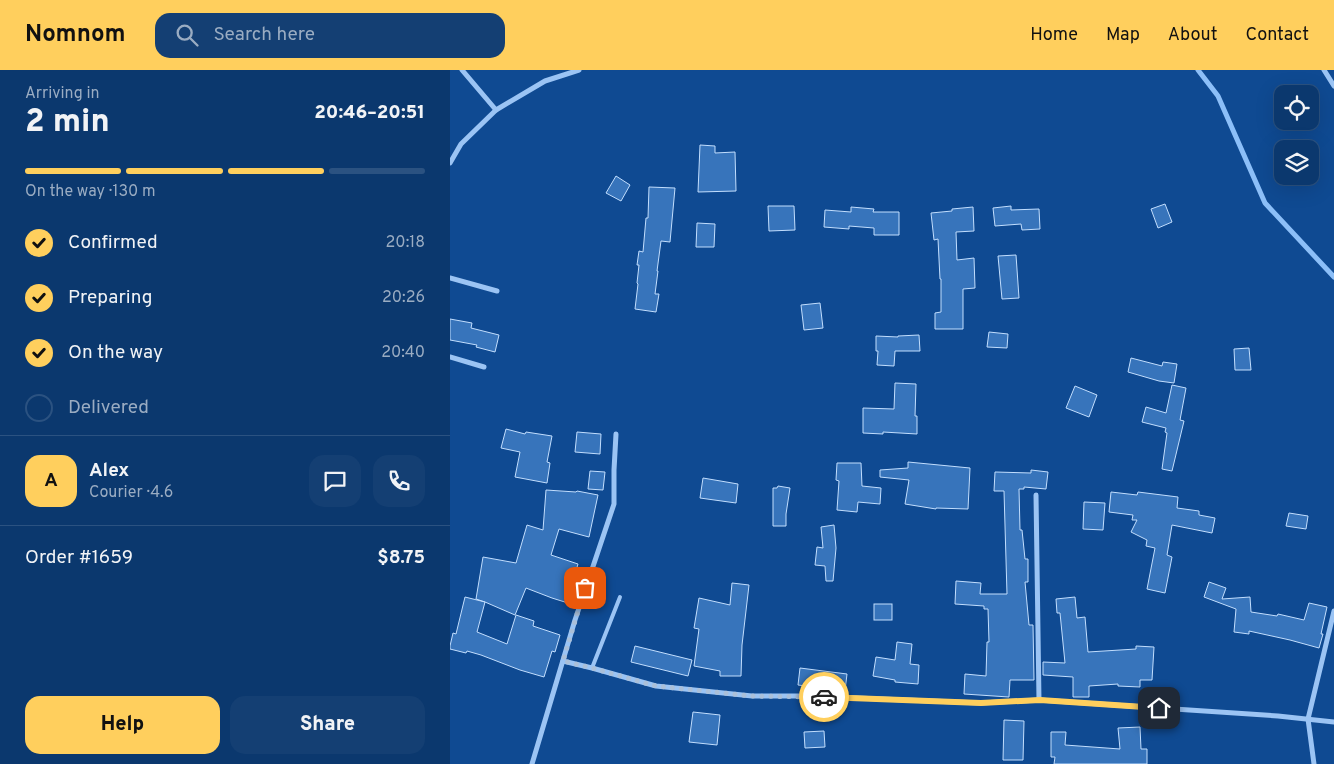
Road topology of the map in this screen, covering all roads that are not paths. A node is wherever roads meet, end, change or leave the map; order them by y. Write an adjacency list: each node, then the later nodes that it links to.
1 (462, 70): 5 (street)
2 (579, 70): 5 (street)
3 (1324, 70): 4 (street)
4 (1334, 86)
5 (496, 110): 6 (street)
6 (450, 163)
7 (450, 278): 8 (street)
8 (497, 291)
9 (450, 357): 10 (street)
10 (484, 367)
11 (616, 434): 15 (street)
12 (1036, 495): 17 (street)
13 (620, 597): 16 (lane)
14 (1334, 611): 18 (street)
15 (563, 661): 16 (street); 20 (street)
16 (592, 668): 17 (street)
17 (1040, 700): 18 (street)
18 (1308, 719): 19 (street); 21 (street)
19 (1334, 722)
20 (532, 764)
21 (1314, 764)

